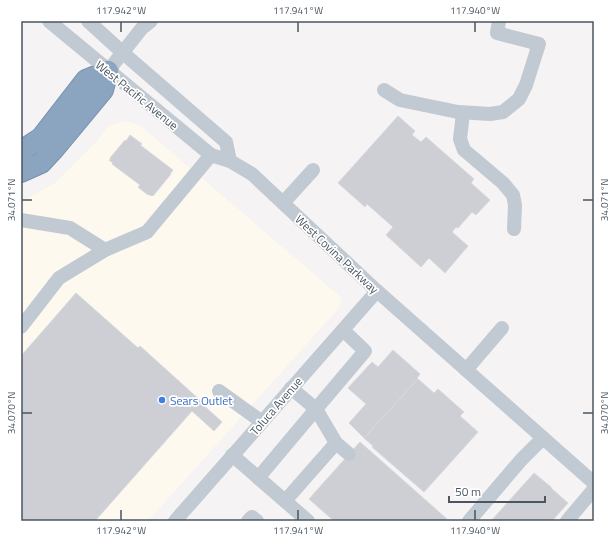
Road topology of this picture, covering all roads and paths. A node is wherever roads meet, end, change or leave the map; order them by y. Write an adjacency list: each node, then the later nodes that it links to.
1 (48, 21): 6 (street, West Pacific Avenue)
2 (88, 21): 5 (street)
3 (151, 21): 5 (street)
4 (499, 21): 8 (street)
5 (122, 52): 6 (street); 11 (street)
6 (108, 71): 9 (highway); 10 (street, West Pacific Avenue); 13 (highway)
7 (384, 90): 8 (street)
8 (463, 113): 16 (street)
9 (21, 151)
10 (211, 155): 11 (street, West Pacific Avenue); 17 (street)
11 (230, 161): 14 (street, West Covina Parkway)
12 (313, 170): 14 (street)
13 (21, 172)
14 (283, 203): 18 (street, West Covina Parkway)
15 (21, 220): 17 (street)
16 (514, 229)
17 (105, 250): 19 (street)
18 (377, 291): 21 (street, Toluca Avenue); 22 (street, West Covina Parkway)
19 (21, 327)
20 (502, 328): 22 (street)
21 (343, 330): 23 (street, Toluca Avenue); 25 (street)
22 (466, 370): 27 (street, West Covina Parkway)
23 (291, 388): 25 (street); 26 (street, Toluca Avenue)
24 (219, 391): 26 (street)
25 (316, 409): 28 (street); 31 (street)
26 (262, 422): 30 (street, Toluca Avenue)
27 (543, 438): 32 (street, West Covina Parkway); 39 (street)
28 (336, 443): 29 (street); 34 (street)
29 (349, 454)
30 (232, 456): 31 (street); 35 (street, Toluca Avenue)
31 (258, 478): 34 (street)
32 (594, 484)
33 (594, 489): 40 (street)
34 (285, 501): 38 (street)
35 (174, 521)
36 (248, 521): 37 (street)
37 (257, 521)
38 (308, 521)
39 (469, 521)
40 (566, 521)

